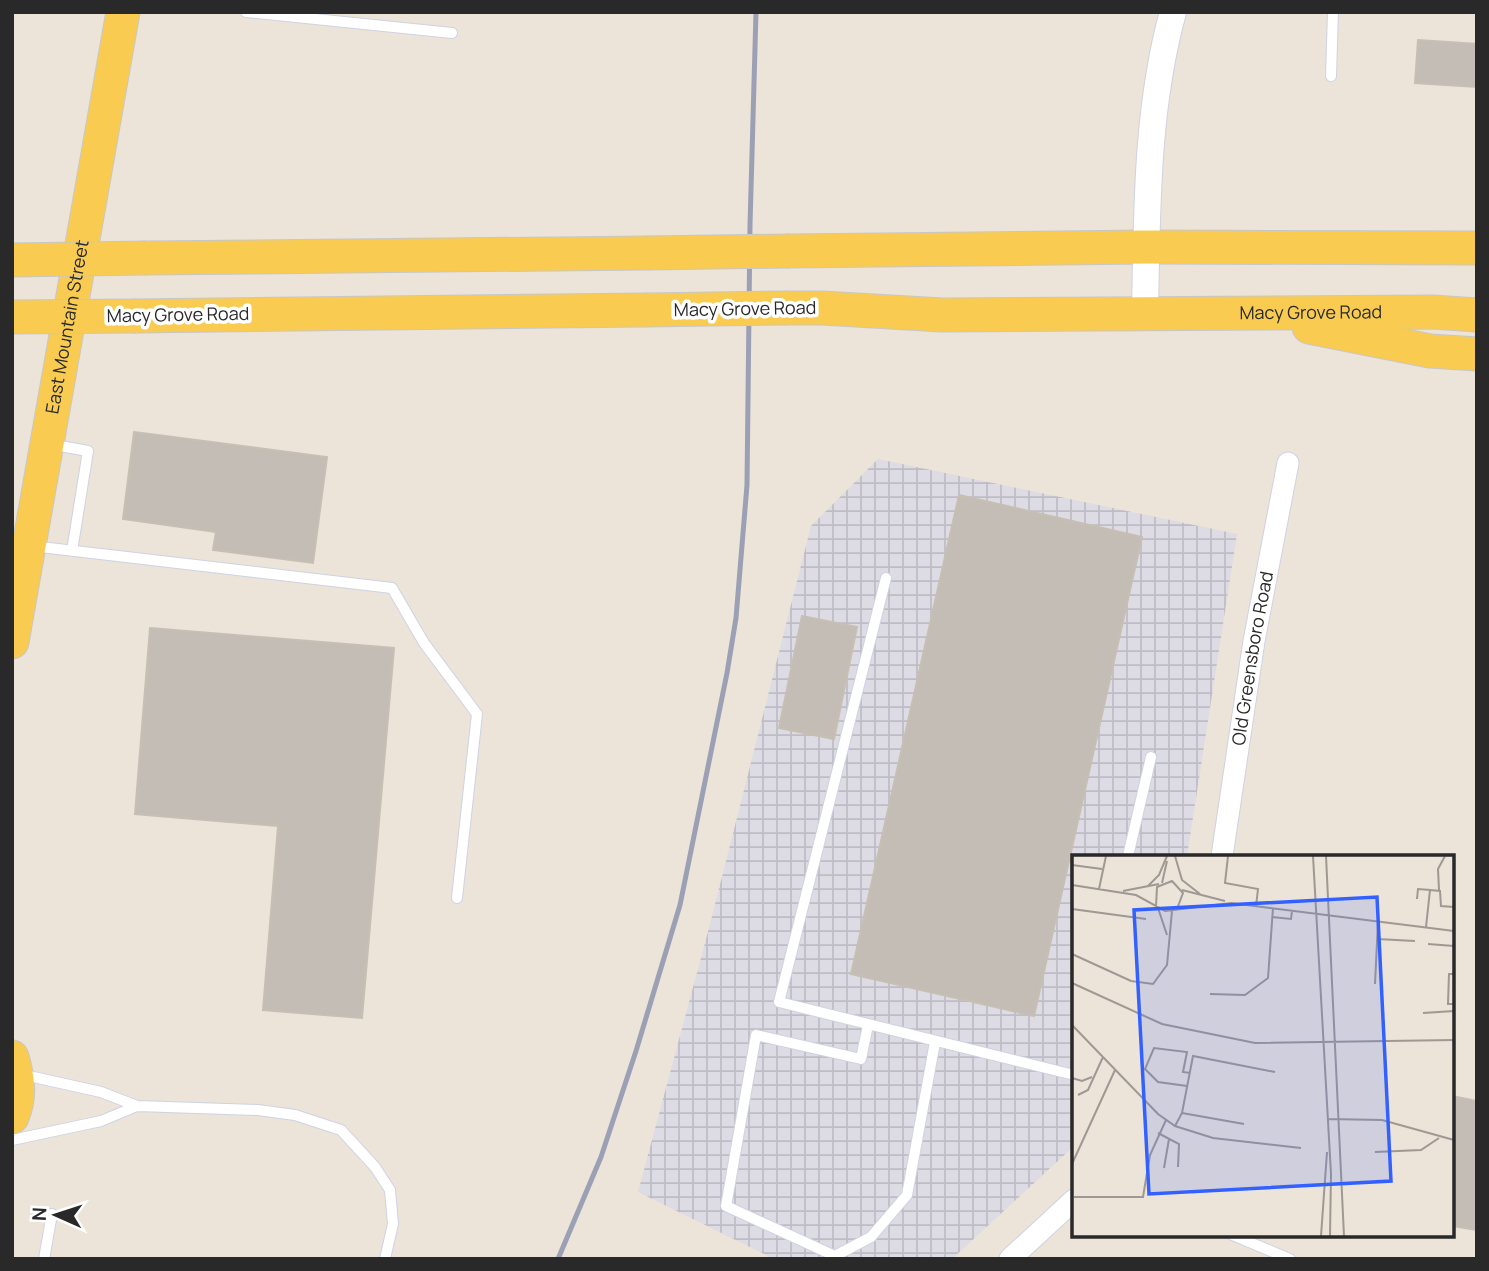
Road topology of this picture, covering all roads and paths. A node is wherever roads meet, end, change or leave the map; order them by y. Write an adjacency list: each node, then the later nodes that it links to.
1 (123, 12): 15 (main road, East Mountain Street)
2 (246, 12): 5 (lane)
3 (1173, 12): 7 (street)
4 (1333, 12): 6 (lane)
5 (452, 33)
6 (1331, 76)
7 (1146, 247): 8 (main road); 9 (main road, bridge); 10 (street)
8 (1477, 248)
9 (13, 260)
10 (1145, 313): 11 (main road, Macy Grove Road); 13 (main road, Macy Grove Road, bridge)
11 (1238, 313): 12 (main road, Macy Grove Road); 14 (main road)
12 (1477, 315)
13 (12, 317)
14 (1477, 354)
15 (47, 443): 17 (main road, East Mountain Street); 18 (lane)
16 (1288, 463): 23 (street, Old Greensboro Road)
17 (29, 546): 18 (lane); 20 (main road, East Mountain Street)
18 (72, 551): 24 (lane)
19 (886, 578): 25 (lane)
20 (13, 636)
21 (1151, 757): 22 (lane)
22 (1128, 855)
23 (1222, 855)
24 (457, 898)
25 (868, 1025): 26 (lane); 26 (lane)
26 (935, 1042): 28 (lane)
27 (15, 1065): 29 (lane); 30 (main road)
28 (1072, 1075)
29 (137, 1106): 31 (lane); 36 (lane)
30 (12, 1117)
31 (12, 1140)
32 (1072, 1202): 37 (street)
33 (52, 1213): 35 (lane)
34 (1235, 1236): 38 (lane)
35 (44, 1259)
36 (385, 1259)
37 (1010, 1259)
38 (1290, 1259)

